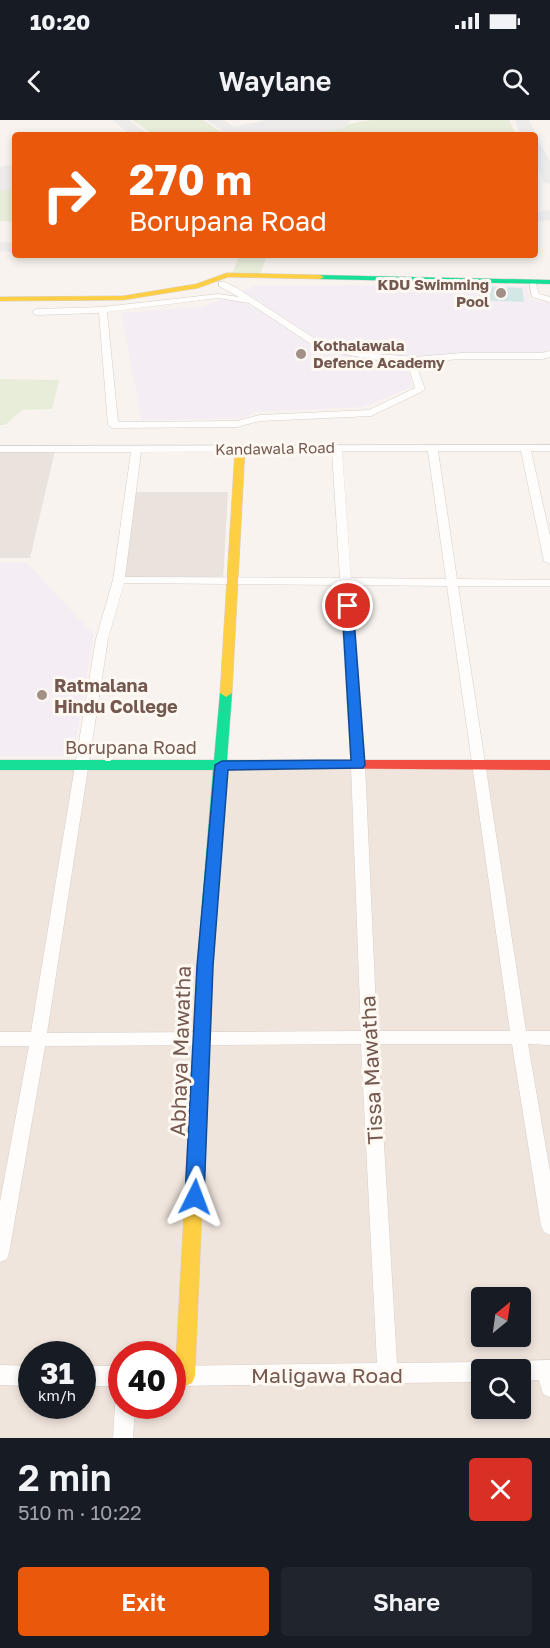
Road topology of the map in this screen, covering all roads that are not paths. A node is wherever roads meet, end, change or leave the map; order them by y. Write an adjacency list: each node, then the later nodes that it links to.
1 (550, 282): 3 (main road)
2 (226, 283): 3 (main road); 5 (main road); 6 (street)
3 (532, 283): 4 (street)
4 (550, 300)
5 (0, 301)
6 (250, 301): 7 (street); 10 (street)
7 (103, 310): 8 (street); 11 (street)
8 (36, 312)
9 (550, 354): 10 (street)
10 (414, 360): 11 (street)
11 (234, 439): 13 (street, Kandawala Road); 17 (street, Kandawala Road); 20 (main road, Abhaya Mawatha)
12 (0, 448): 17 (street, Kandawala Road)
13 (337, 448): 14 (street, Kandawala Road); 22 (street, Tissa Mawatha)
14 (433, 448): 15 (street, Kandawala Road); 21 (street)
15 (525, 448): 16 (street, Kandawala Road); 18 (street)
16 (550, 448)
17 (136, 449): 19 (street)
18 (550, 561)
19 (119, 580): 20 (street); 25 (street)
20 (233, 580): 22 (street); 26 (main road, Abhaya Mawatha)
21 (454, 582): 22 (street); 23 (street); 28 (street)
22 (346, 583): 27 (street, Tissa Mawatha)
23 (550, 583)
24 (0, 765): 25 (main road, Borupana Road)
25 (81, 765): 26 (main road, Borupana Road); 34 (street)
26 (222, 765): 27 (main road, Borupana Road); 35 (main road, Abhaya Mawatha)
27 (358, 765): 28 (main road, Borupana Road); 30 (street, Tissa Mawatha)
28 (479, 765): 29 (main road, Borupana Road); 31 (street)
29 (550, 765)
30 (369, 1036): 31 (street); 35 (street); 42 (street, Tissa Mawatha)
31 (519, 1037): 32 (street); 36 (street)
32 (550, 1038)
33 (0, 1039): 34 (street)
34 (38, 1040): 35 (street); 37 (street)
35 (203, 1040): 38 (main road, Abhaya Mawatha)
36 (550, 1226)
37 (0, 1253)
38 (182, 1341)
39 (471, 1372): 42 (street, Maligawa Road)
40 (531, 1373): 45 (street)
41 (0, 1375): 43 (street)
42 (388, 1375): 44 (street, Maligawa Road)
43 (18, 1376)
44 (186, 1376)
45 (549, 1376)
46 (124, 1419): 47 (street)
47 (123, 1438)

